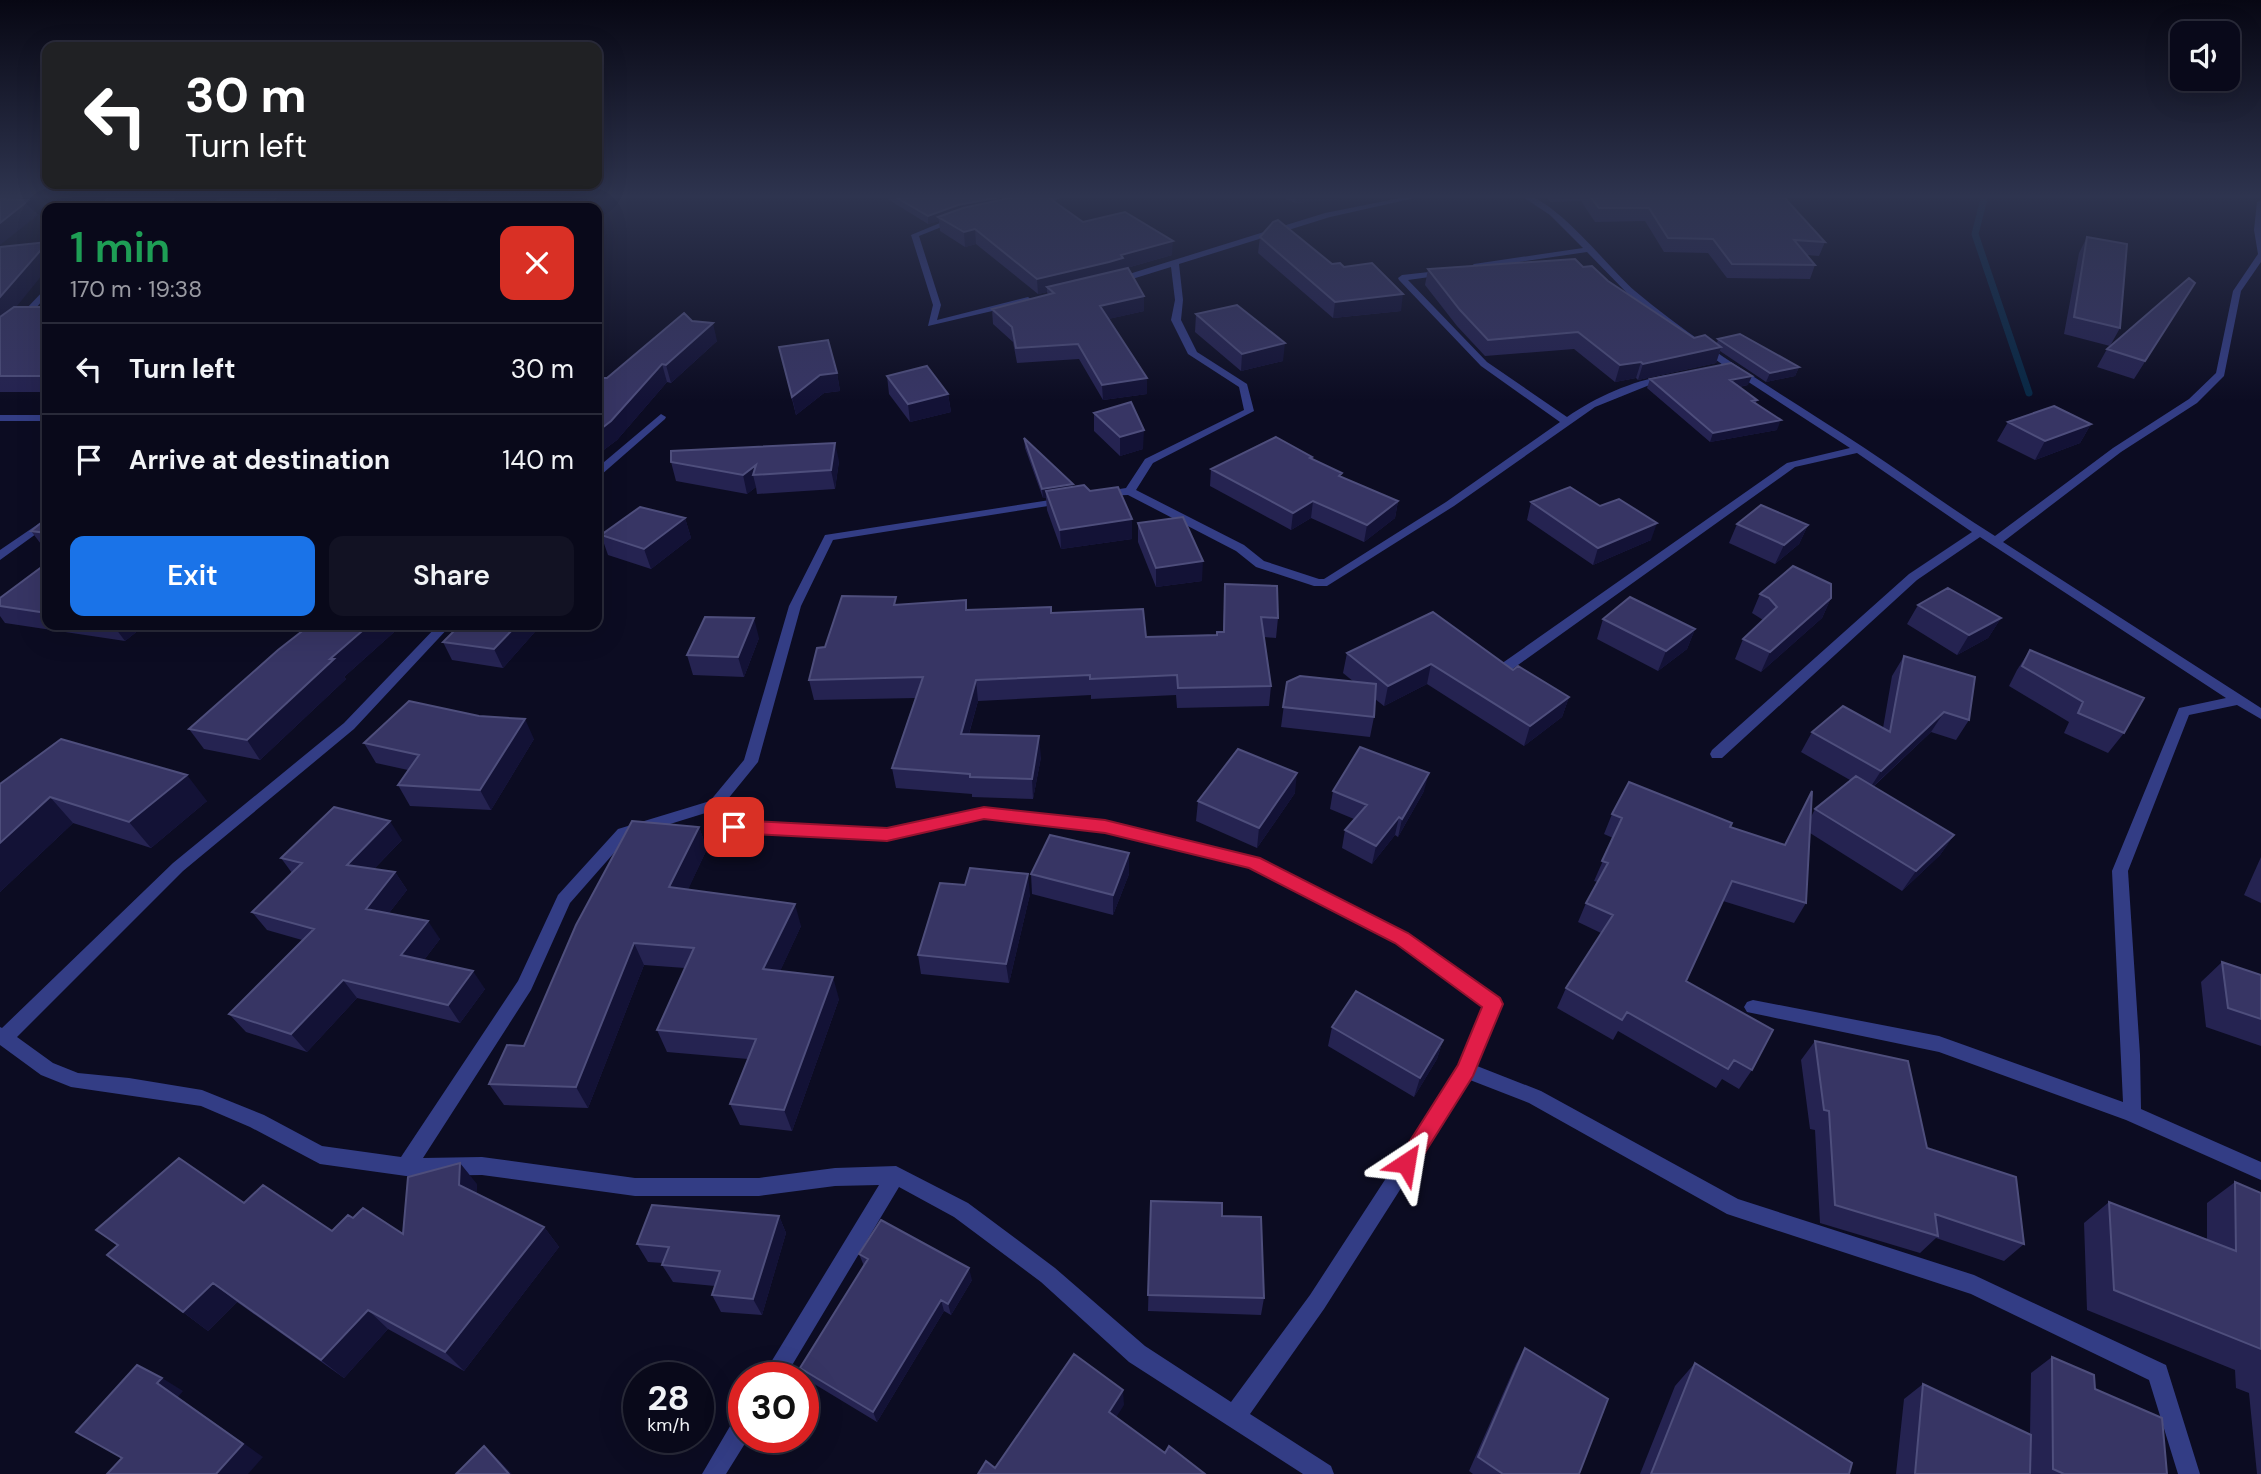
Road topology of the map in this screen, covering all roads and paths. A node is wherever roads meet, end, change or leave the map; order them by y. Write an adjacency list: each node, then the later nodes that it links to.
1 (924, 264): 11 (street)
2 (1168, 264): 9 (street)
3 (1174, 264): 20 (street)
4 (1497, 264): 7 (street)
5 (1603, 264): 18 (street)
6 (2255, 264): 23 (street)
7 (1470, 268)
8 (1456, 270): 17 (street)
9 (1100, 285)
10 (42, 296): 12 (street)
11 (1036, 299)
12 (0, 335)
13 (1677, 376): 17 (street)
14 (661, 417): 19 (street)
15 (0, 418): 16 (street)
16 (42, 418)
17 (1567, 422): 20 (street)
18 (1859, 449): 22 (street); 26 (street)
19 (602, 469)
20 (1130, 491): 30 (street)
21 (42, 525): 24 (street)
22 (1980, 533): 23 (street); 29 (street)
23 (1995, 542): 27 (street)
24 (0, 556)
25 (440, 630): 32 (street)
26 (1506, 667)
27 (2239, 700): 28 (street); 34 (street)
28 (2261, 714)
29 (1717, 754)
30 (715, 805): 33 (street); 35 (street)
31 (1753, 1007): 34 (street)
32 (2, 1037): 35 (street)
33 (1466, 1070): 39 (street); 43 (street)
34 (2132, 1114): 36 (street)
35 (406, 1167): 37 (street)
36 (2261, 1171)
37 (896, 1175): 38 (street); 39 (street)
38 (782, 1362)
39 (1234, 1418): 42 (street)
40 (728, 1450): 41 (street)
41 (713, 1474)
42 (1323, 1474)
43 (2189, 1474)

